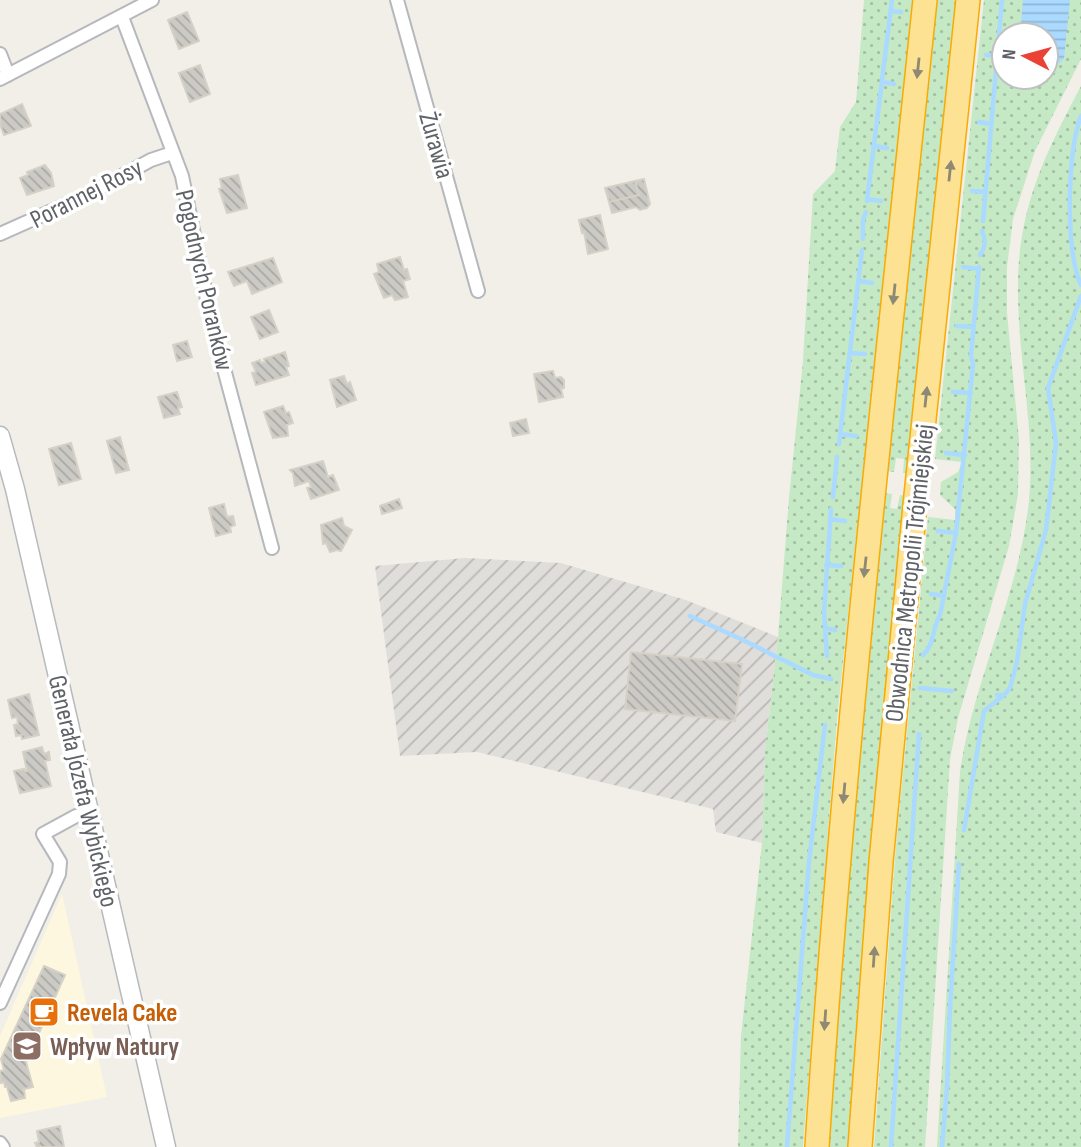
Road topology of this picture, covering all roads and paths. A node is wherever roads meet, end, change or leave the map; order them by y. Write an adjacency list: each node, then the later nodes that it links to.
1 (152, 0): 5 (street)
2 (397, 0): 10 (street, Żurawia)
3 (925, 0): 16 (highway, Obwodnica Metropolii Trójmiejskiej, one-way to 16)
4 (968, 0): 17 (highway, Obwodnica Metropolii Trójmiejskiej, one-way to 4)
5 (122, 17): 7 (street); 8 (street, Pogodnych Poranków)
6 (0, 54): 7 (street)
7 (4, 77)
8 (172, 153): 9 (street, Porannej Rosy); 12 (street, Pogodnych Poranków)
9 (0, 234)
10 (478, 291)
11 (0, 436): 13 (main road, Generała Józefa Wybickiego)
12 (272, 548)
13 (88, 813): 14 (street); 15 (main road, Generała Józefa Wybickiego)
14 (0, 1003)
15 (166, 1147)
16 (817, 1147)
17 (860, 1147)

